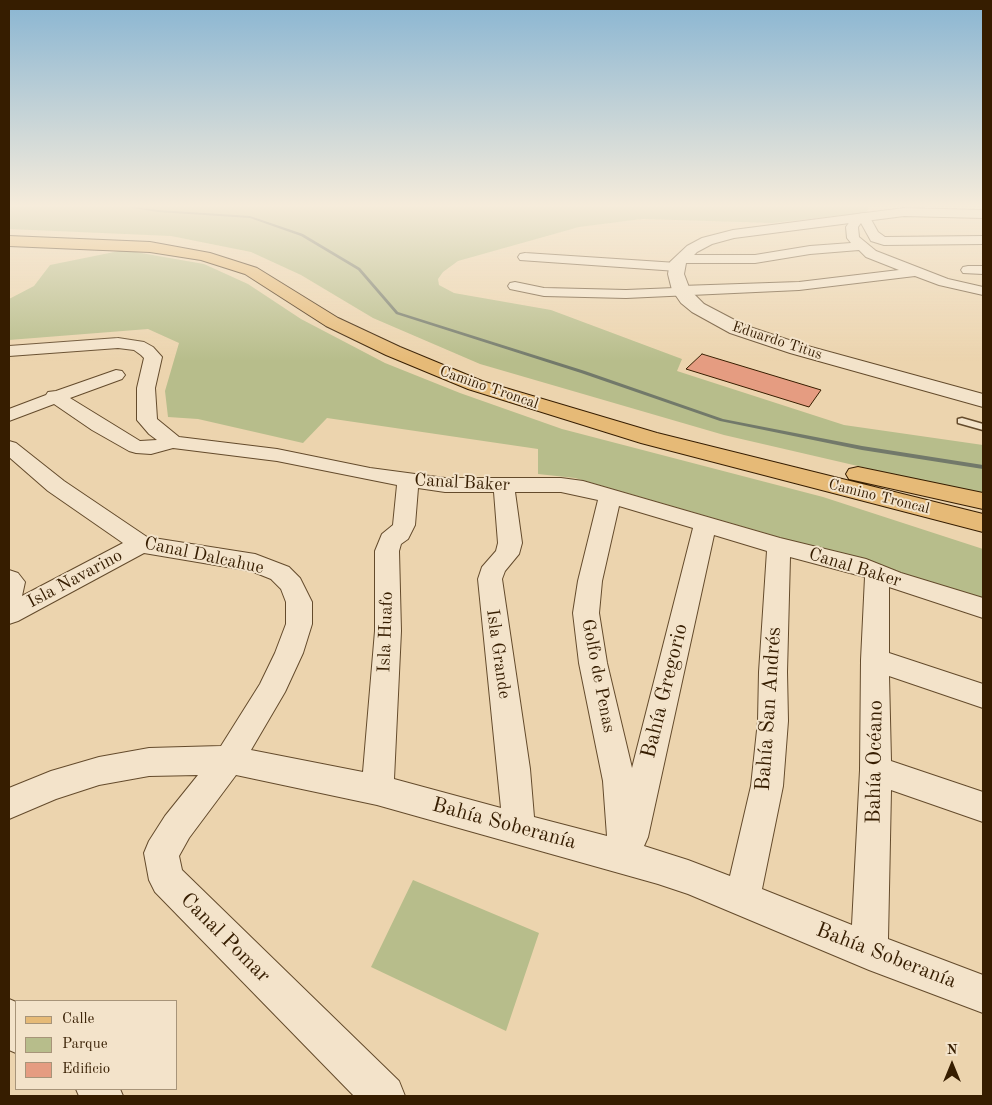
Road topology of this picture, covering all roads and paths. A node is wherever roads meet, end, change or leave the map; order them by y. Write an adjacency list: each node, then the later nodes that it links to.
1 (213, 259): 26 (main road, Camino Troncal)
2 (243, 259): 23 (main road, Camino Troncal)
3 (565, 259): 7 (street)
4 (683, 259): 7 (street)
5 (758, 259): 7 (street)
6 (882, 259): 10 (street)
7 (679, 263): 12 (street)
8 (968, 270): 9 (street)
9 (983, 270)
10 (913, 272): 12 (street); 13 (street)
11 (515, 286): 12 (street)
12 (682, 291): 17 (street, Eduardo Titus)
13 (983, 291)
14 (9, 351): 21 (street)
15 (116, 375): 16 (street)
16 (54, 396): 18 (street); 21 (street)
17 (983, 401)
18 (9, 415)
19 (962, 421): 20 (lane)
20 (983, 427)
21 (173, 442): 24 (street, Canal Baker)
22 (9, 447): 33 (street, Canal Dalcahue)
23 (805, 466): 28 (main road); 29 (main road, Camino Troncal)
24 (408, 480): 25 (street, Canal Baker); 44 (street, Isla Huafo)
25 (504, 486): 27 (street, Canal Baker); 47 (street, Isla Grande)
26 (870, 495): 30 (main road, Camino Troncal); 32 (main road)
27 (610, 497): 31 (street, Canal Baker); 48 (street, Golfo de Penas)
28 (983, 501)
29 (983, 509)
30 (983, 523)
31 (705, 524): 34 (street, Canal Baker); 48 (street, Bahía Gregorio)
32 (983, 539)
33 (141, 544): 39 (street, Isla Navarino); 42 (street, Canal Dalcahue)
34 (779, 546): 35 (street, Canal Baker); 49 (street, Bahía San Andrés)
35 (878, 574): 38 (street, Canal Baker); 40 (street, Bahía Océano)
36 (9, 579): 37 (street)
37 (9, 597)
38 (983, 608)
39 (9, 614)
40 (875, 660): 41 (street); 43 (street, Bahía Océano)
41 (983, 696)
42 (229, 760): 44 (street, Bahía Soberanía); 45 (street, Bahía Soberanía); 54 (street, Canal Pomar)
43 (876, 770): 46 (street); 50 (street, Bahía Océano)
44 (377, 790): 47 (street, Bahía Soberanía)
45 (9, 804)
46 (983, 807)
47 (520, 828): 48 (street, Bahía Soberanía)
48 (626, 858): 49 (street, Bahía Soberanía)
49 (742, 900): 50 (street, Bahía Soberanía)
50 (869, 951): 51 (street, Bahía Soberanía)
51 (983, 994)
52 (9, 1019): 53 (street)
53 (15, 1031)
54 (384, 1096)

